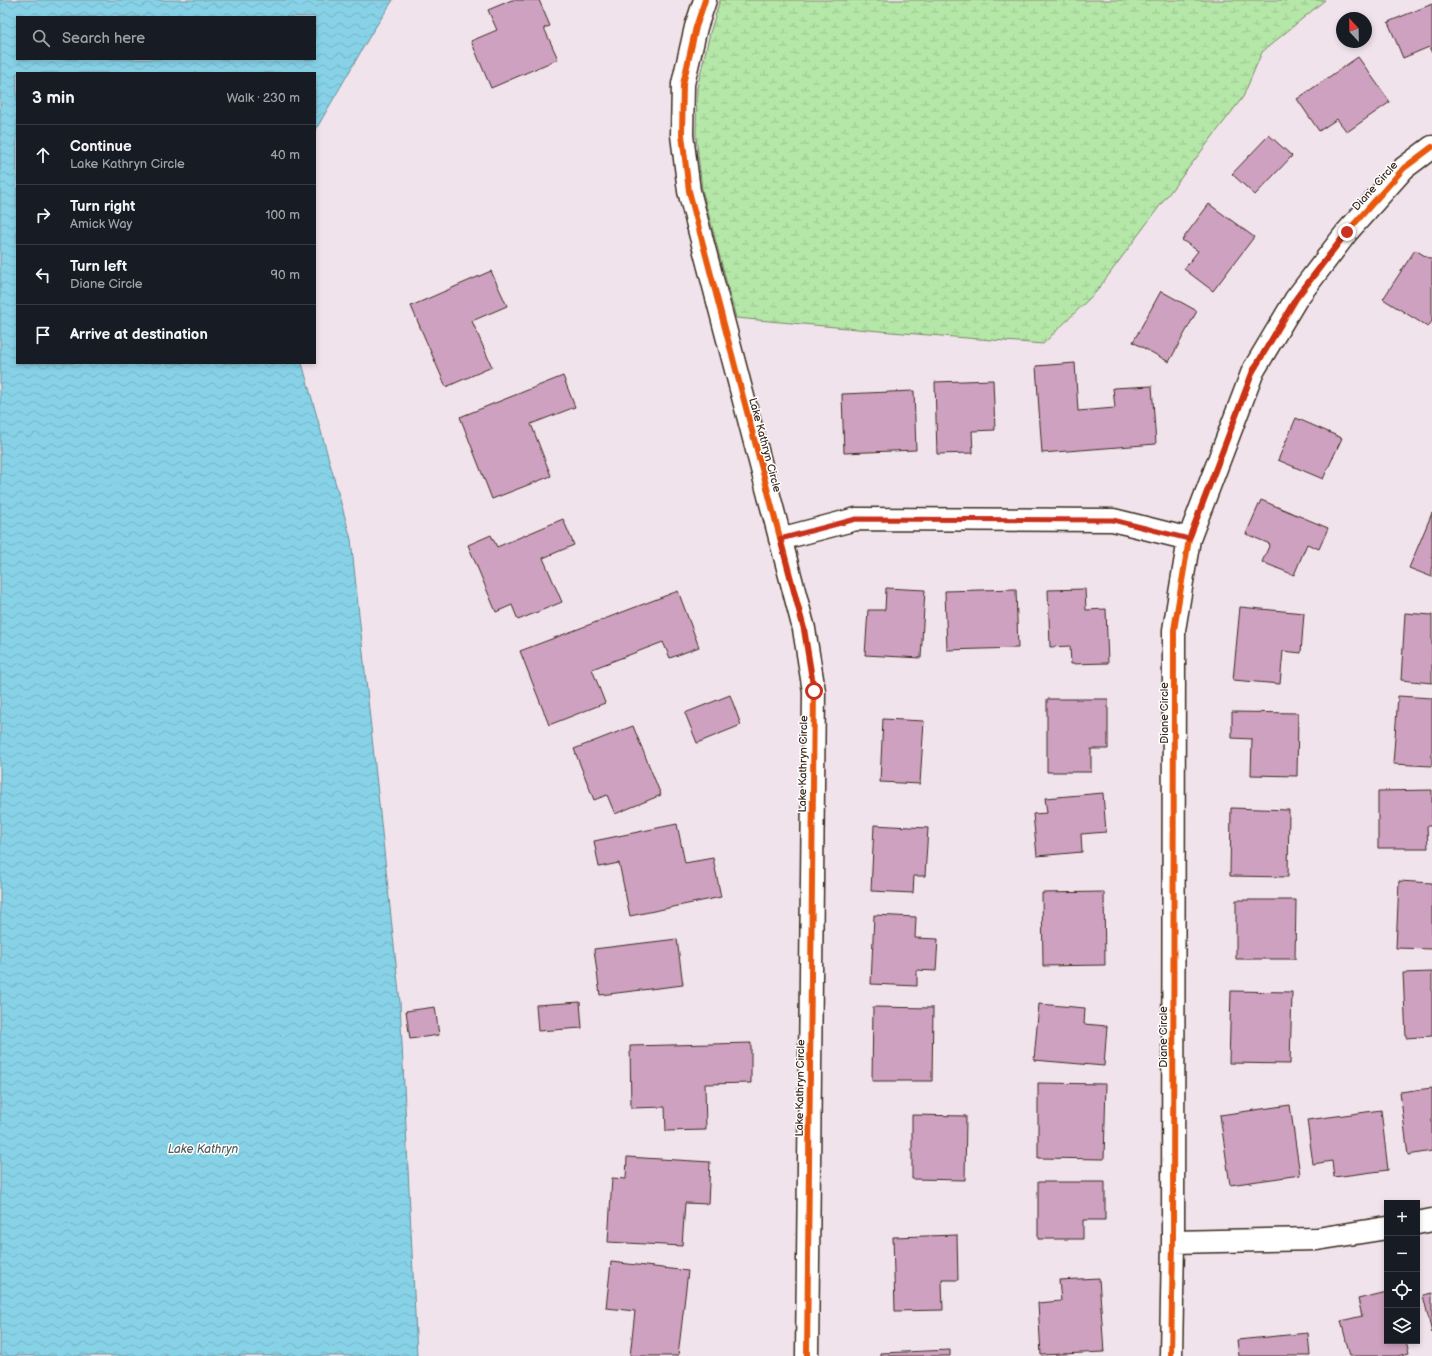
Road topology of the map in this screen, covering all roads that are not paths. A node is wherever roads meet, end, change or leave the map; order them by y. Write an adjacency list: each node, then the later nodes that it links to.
1 (705, 0): 3 (street, Lake Kathryn Circle)
2 (1432, 147): 4 (street, Diane Circle)
3 (780, 539): 4 (street); 9 (street, Lake Kathryn Circle)
4 (1189, 539): 8 (street, Diane Circle)
5 (1432, 1220): 6 (street)
6 (1420, 1222)
7 (1384, 1228): 8 (street)
8 (1173, 1242): 10 (street, Diane Circle)
9 (807, 1356)
10 (1171, 1356)

